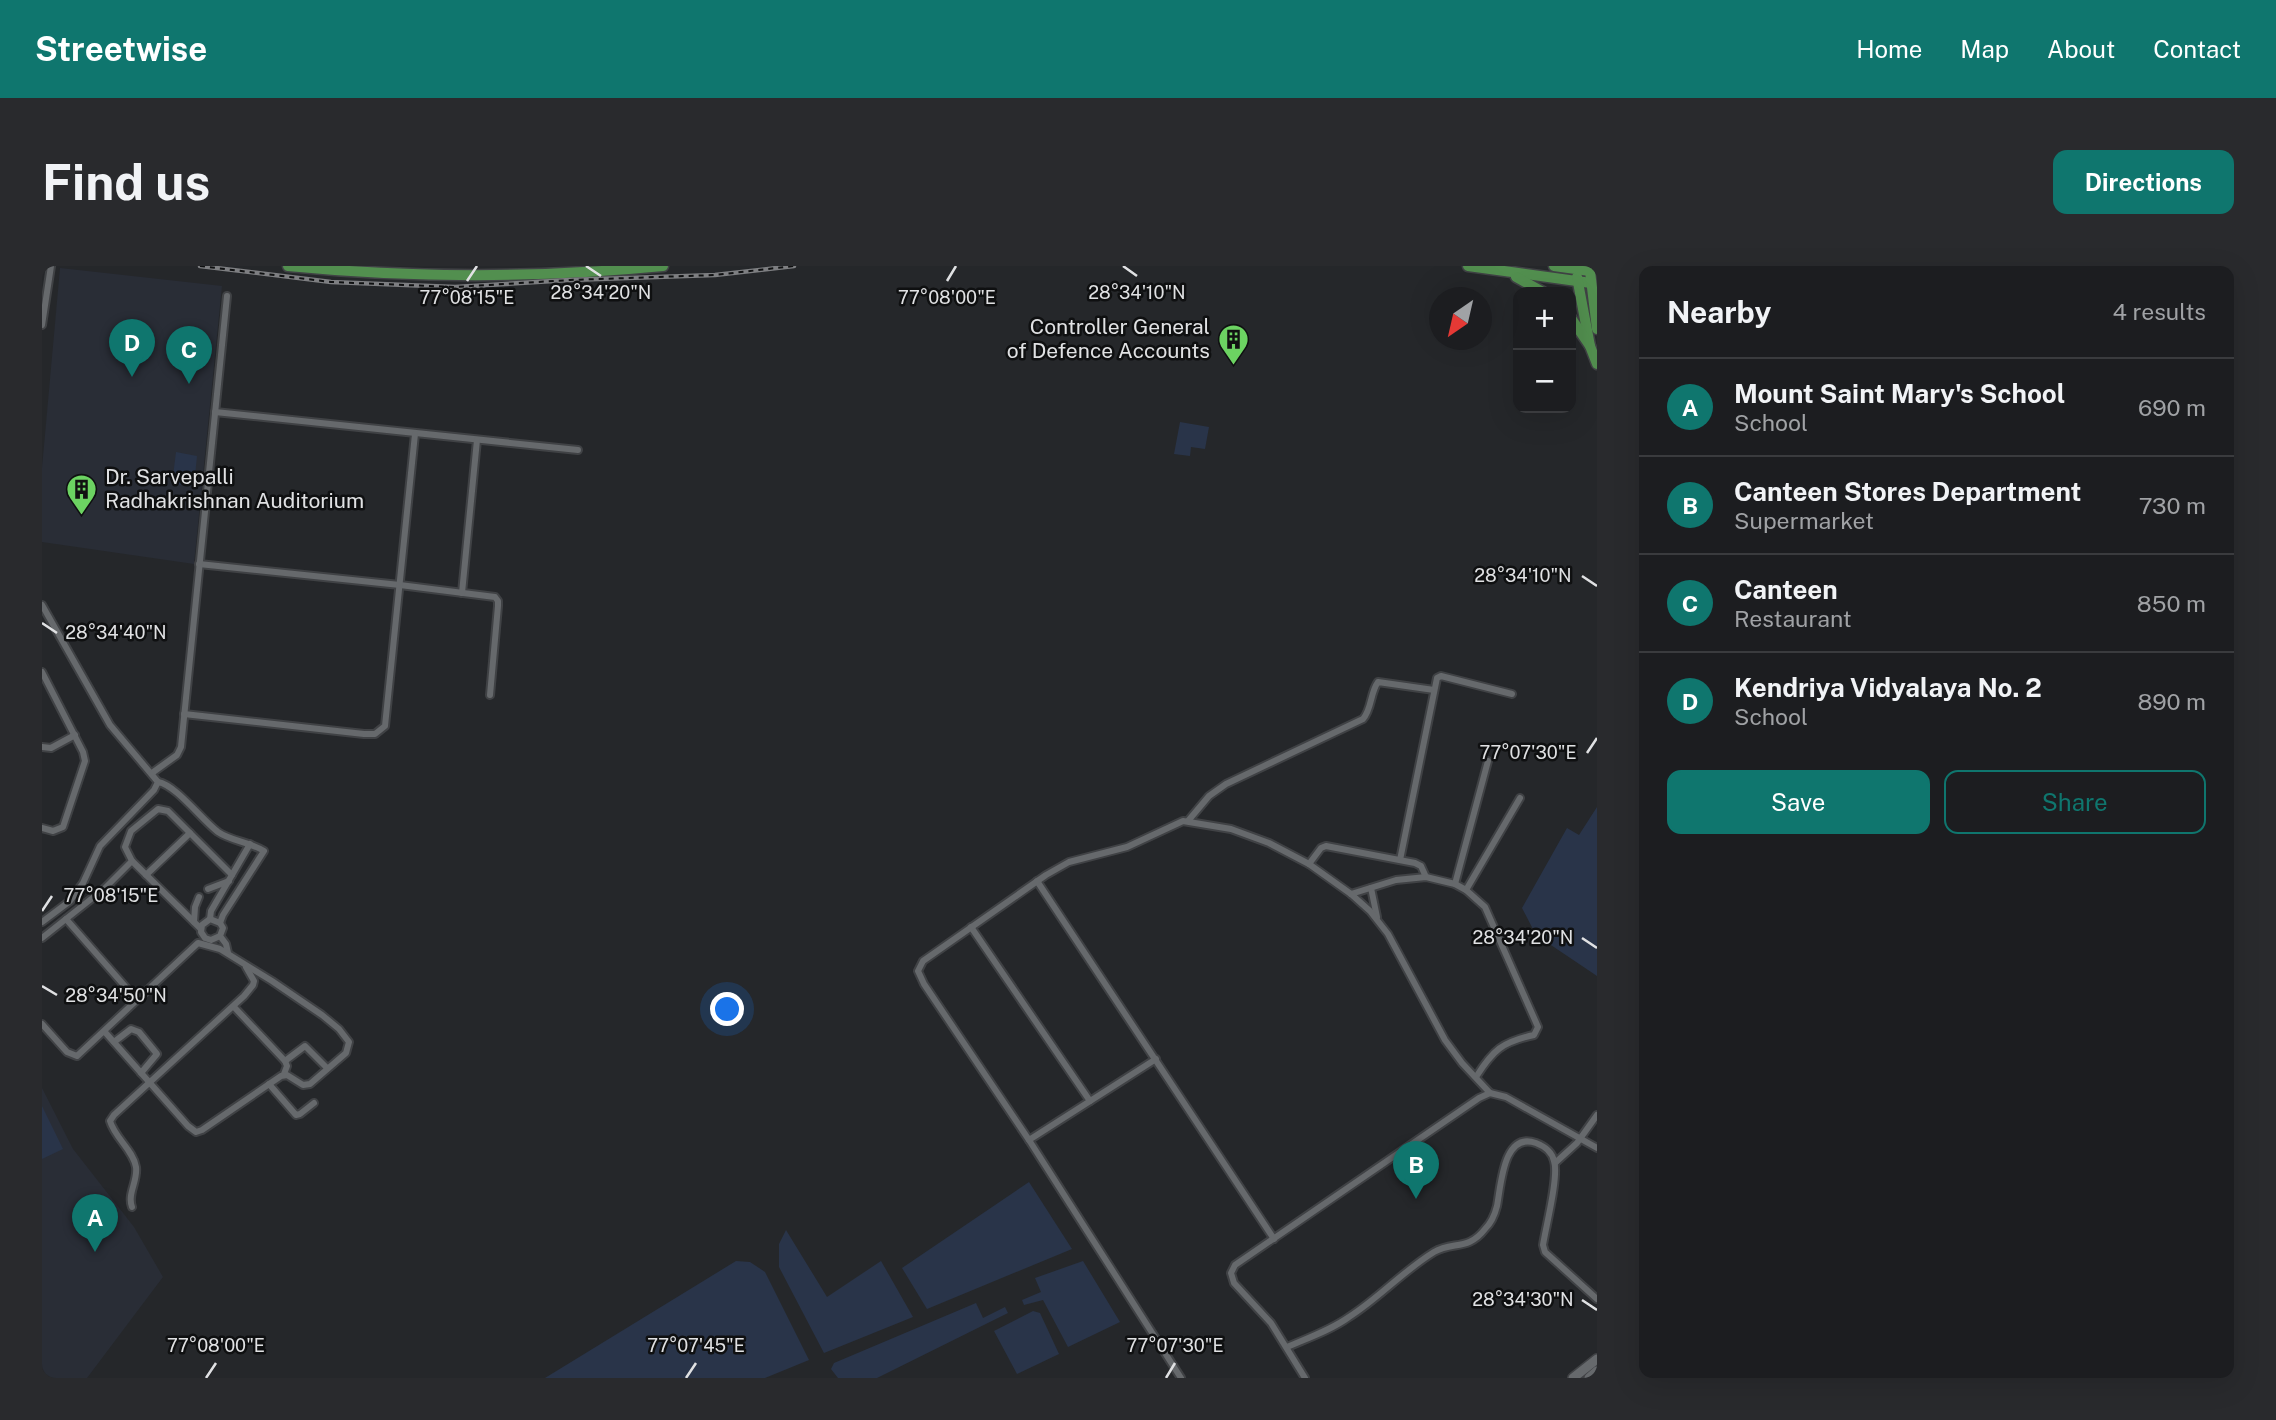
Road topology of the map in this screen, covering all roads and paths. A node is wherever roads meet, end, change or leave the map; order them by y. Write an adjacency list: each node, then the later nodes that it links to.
1 (51, 266): 13 (street)
2 (288, 266): 7 (main road)
3 (663, 266): 7 (main road)
4 (1468, 266): 8 (main road)
5 (1554, 266): 6 (main road)
6 (1586, 268): 9 (main road); 10 (main road)
7 (360, 270)
8 (1499, 270): 9 (main road); 11 (main road)
9 (1577, 282): 10 (main road); 16 (main road)
10 (1594, 283): 15 (main road)
11 (1535, 287)
12 (226, 296): 18 (street)
13 (42, 323)
14 (1576, 325): 16 (main road)
15 (1597, 329)
16 (1590, 346): 17 (main road)
17 (1597, 364)
18 (215, 412): 19 (street); 22 (street)
19 (415, 434): 20 (street); 23 (street)
20 (477, 440): 21 (street); 24 (street)
21 (578, 450)
22 (199, 564): 23 (street); 30 (street)
23 (400, 584): 24 (street); 30 (street)
24 (463, 593): 29 (street)
25 (42, 605): 34 (street)
26 (42, 672): 31 (street)
27 (1434, 690): 28 (street); 37 (street); 41 (street)
28 (1512, 694)
29 (489, 695)
30 (184, 714): 34 (street)
31 (75, 735): 32 (street); 38 (street)
32 (42, 747)
33 (1488, 761): 48 (street)
34 (152, 773): 35 (street)
35 (158, 782): 40 (street); 57 (street)
36 (1520, 798): 51 (street)
37 (1188, 821): 43 (street); 47 (street)
38 (42, 828)
39 (190, 833): 42 (street); 44 (street); 46 (street)
40 (250, 844): 46 (street); 59 (street)
41 (1400, 860): 43 (street); 45 (street)
42 (132, 861): 44 (street); 54 (street)
43 (1309, 864): 52 (street)
44 (146, 875): 58 (street)
45 (1426, 877): 48 (street); 49 (street)
46 (230, 878): 50 (street); 55 (street)
47 (1037, 881): 60 (street); 72 (street)
48 (1455, 884): 51 (street)
49 (1371, 888): 52 (street); 56 (street)
50 (208, 889)
51 (1466, 890): 77 (street)
52 (1351, 894): 56 (street)
53 (199, 897): 58 (street)
54 (66, 919): 62 (street); 67 (street)
55 (210, 919): 59 (street); 61 (street)
56 (1378, 919): 77 (street)
57 (42, 922)
58 (194, 922): 61 (street)
59 (220, 923): 64 (street)
60 (971, 927): 81 (street); 85 (street)
61 (201, 929): 63 (street)
62 (42, 938)
63 (202, 940): 64 (street); 67 (street)
64 (215, 940): 65 (street); 65 (street)
65 (228, 953): 66 (street)
66 (243, 963): 68 (street); 74 (street)
67 (137, 1000): 70 (street)
68 (234, 1007): 73 (street); 78 (street)
69 (42, 1024): 70 (street)
70 (104, 1031): 71 (street)
71 (114, 1042): 75 (street); 75 (street)
72 (1156, 1059): 81 (street); 89 (street)
73 (285, 1061): 74 (street); 76 (street)
74 (327, 1068): 76 (street)
75 (141, 1073): 78 (street)
76 (284, 1074): 79 (street)
77 (1476, 1077): 80 (street)
78 (149, 1082): 79 (street); 88 (street)
79 (270, 1084): 82 (street)
80 (1490, 1093): 84 (street); 89 (street)
81 (1090, 1101): 85 (street)
82 (314, 1103)
83 (1597, 1115): 84 (street)
84 (1580, 1138): 86 (street); 87 (street)
85 (1028, 1140): 94 (street)
86 (1597, 1148)
87 (1555, 1163): 90 (street); 91 (street)
88 (132, 1207)
89 (1274, 1239): 91 (street)
90 (1597, 1299)
91 (1287, 1347): 95 (street)
92 (1597, 1359): 96 (street)
93 (1597, 1370): 97 (street)
94 (1181, 1378)
95 (1305, 1378)
96 (1573, 1378)
97 (1588, 1378)

